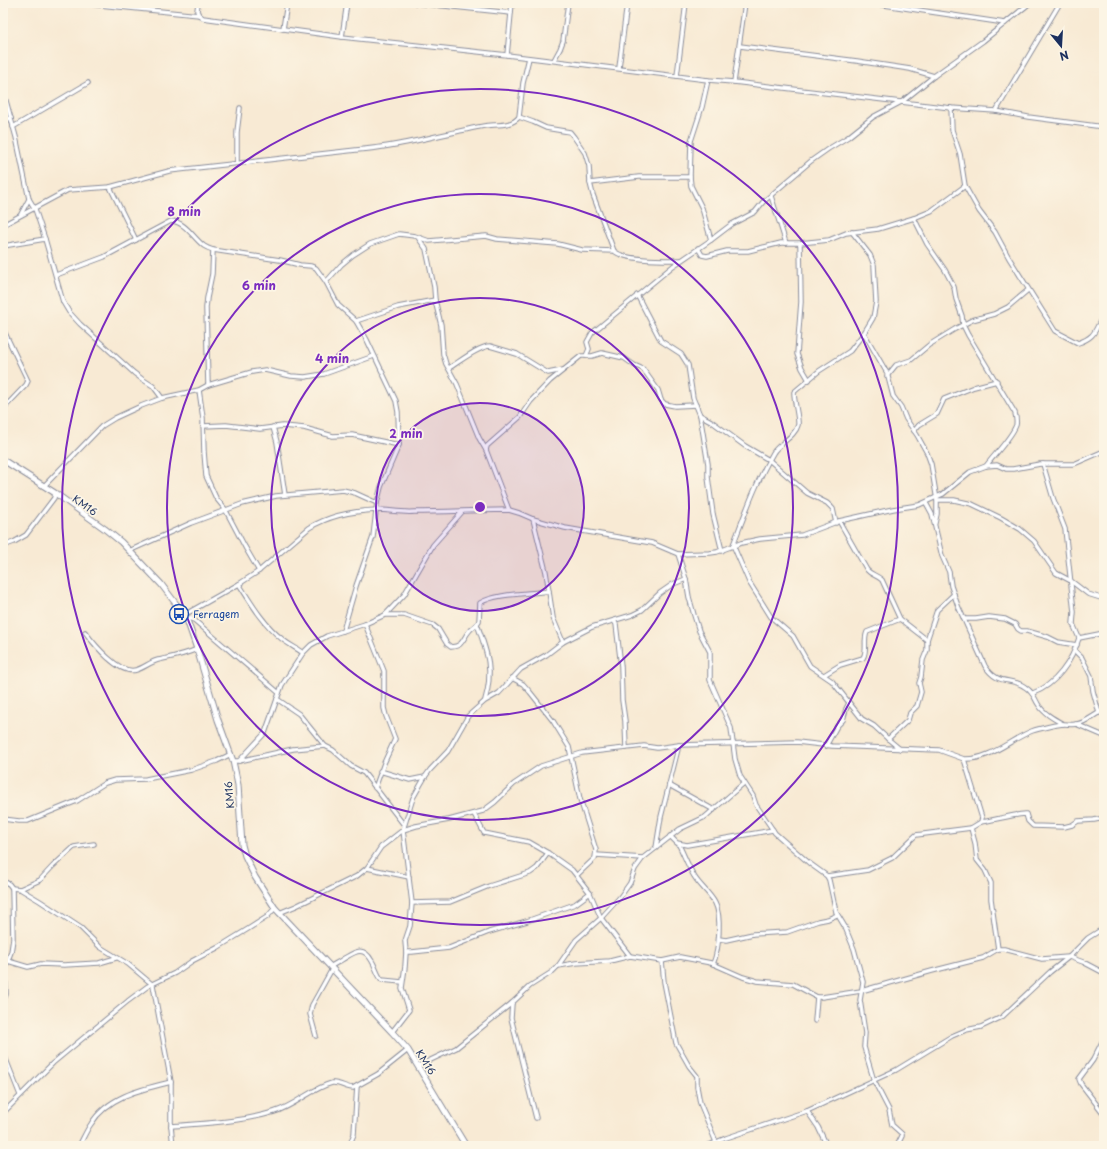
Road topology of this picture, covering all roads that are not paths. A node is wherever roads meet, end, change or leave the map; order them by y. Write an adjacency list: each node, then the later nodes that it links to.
1 (80, 3): 16 (street)
2 (198, 3): 16 (street)
3 (287, 3): 18 (street)
4 (347, 3): 19 (street)
5 (416, 3): 15 (street)
6 (423, 3): 15 (street)
7 (512, 3): 15 (street)
8 (568, 3): 23 (street)
9 (627, 3): 24 (street)
10 (686, 3): 25 (street)
11 (745, 3): 20 (street)
12 (871, 3): 17 (street)
13 (1030, 3): 17 (street)
14 (1060, 3): 34 (street)
15 (511, 13): 21 (street)
16 (199, 15): 18 (street)
17 (1005, 23): 26 (street)
18 (284, 29): 19 (street)
19 (342, 37): 21 (street)
20 (740, 46): 26 (street); 28 (street)
21 (507, 55): 22 (street)
22 (529, 58): 23 (street); 36 (street)
23 (554, 60): 24 (street)
24 (619, 68): 25 (street)
25 (677, 76): 27 (street)
26 (934, 76): 31 (street)
27 (708, 80): 28 (street); 41 (street)
28 (734, 82): 31 (street)
29 (88, 83): 38 (street)
30 (3, 90): 35 (street)
31 (903, 101): 33 (street); 45 (street)
32 (240, 108): 40 (street)
33 (951, 108): 34 (street); 44 (street)
34 (996, 111): 39 (street)
35 (11, 118): 37 (street); 38 (street)
36 (519, 118): 40 (street); 42 (street)
37 (3, 120)
38 (13, 127): 46 (street)
39 (1104, 127)
40 (237, 163): 43 (street)
41 (690, 177): 42 (street); 55 (street)
42 (590, 183): 61 (street)
43 (110, 186): 47 (street); 54 (street)
44 (965, 186): 49 (street); 65 (street)
45 (771, 196): 55 (street); 56 (street)
46 (29, 199): 47 (street); 48 (street)
47 (35, 209): 48 (street); 53 (street)
48 (21, 215): 50 (street)
49 (914, 218): 51 (street); 70 (street)
50 (3, 225)
51 (852, 232): 57 (street); 72 (street)
52 (419, 238): 61 (street); 64 (street); 67 (street)
53 (45, 239): 58 (street); 63 (street)
54 (136, 240): 60 (street); 63 (street)
55 (711, 240): 59 (street)
56 (786, 243): 57 (street); 59 (street)
57 (800, 243): 78 (street)
58 (3, 246)
59 (698, 248): 62 (street)
60 (213, 250): 64 (street); 80 (street)
61 (614, 251): 62 (street)
62 (681, 260): 66 (street)
63 (56, 275): 82 (street)
64 (326, 282): 69 (street)
65 (1028, 290): 68 (street); 70 (street)
66 (637, 295): 74 (street); 83 (street)
67 (435, 300): 69 (street); 75 (street)
68 (1104, 314)
69 (356, 321): 73 (street)
70 (963, 325): 77 (street); 79 (street)
71 (3, 329): 84 (street)
72 (864, 333): 77 (street); 78 (street)
73 (374, 356): 80 (street); 89 (street)
74 (586, 356): 76 (street); 83 (street)
75 (449, 368): 76 (street); 90 (street)
76 (566, 369): 90 (street)
77 (887, 376): 88 (street)
78 (809, 380): 93 (street)
79 (997, 381): 88 (street); 95 (street)
80 (208, 385): 81 (street)
81 (199, 390): 82 (street); 86 (street)
82 (162, 398): 96 (street)
83 (696, 405): 85 (street)
84 (3, 409)
85 (700, 415): 93 (street); 112 (street)
86 (203, 426): 87 (street); 102 (street)
87 (273, 427): 89 (street); 98 (street)
88 (914, 431): 99 (street)
89 (399, 445): 100 (street)
90 (486, 450): 104 (street)
91 (1104, 451): 94 (street)
92 (3, 460): 96 (street, KM16)
93 (769, 460): 107 (street); 110 (street)
94 (1042, 464): 95 (street); 116 (street)
95 (986, 466): 99 (street)
96 (44, 486): 97 (street, KM16)
97 (55, 493): 109 (street); 111 (street, KM16)
98 (285, 495): 100 (street); 102 (street)
99 (937, 499): 101 (street); 108 (street); 116 (street)
100 (377, 503): 103 (street)
101 (926, 503): 107 (street); 108 (street)
102 (225, 509): 111 (street); 114 (street)
103 (376, 510): 105 (street); 114 (street); 128 (street)
104 (510, 510): 105 (street); 106 (street)
105 (462, 512): 121 (street)
106 (533, 519): 113 (street); 118 (street)
107 (837, 522): 110 (street); 124 (street)
108 (934, 523): 119 (street)
109 (3, 546)
110 (733, 546): 112 (street); 138 (street)
111 (129, 551): 122 (street, KM16)
112 (722, 551): 113 (street)
113 (678, 554): 115 (street)
114 (259, 571): 117 (street)
115 (686, 579): 125 (street); 151 (street)
116 (1071, 581): 120 (street); 131 (street)
117 (239, 584): 122 (street); 137 (street)
118 (549, 591): 127 (street); 133 (street)
119 (954, 594): 123 (street); 132 (street)
120 (1104, 599)
121 (385, 615): 126 (street); 127 (street)
122 (185, 616): 135 (street, KM16); 140 (street)
123 (964, 618): 134 (street); 141 (street)
124 (900, 619): 132 (street); 138 (street)
125 (614, 620): 133 (street); 155 (street)
126 (365, 624): 128 (street); 161 (street)
127 (477, 624): 143 (street)
128 (343, 631): 137 (street)
129 (85, 632): 135 (street)
130 (1104, 632): 131 (street)
131 (1079, 638): 134 (street)
132 (927, 640): 150 (street)
133 (563, 642): 139 (street)
134 (1077, 645): 136 (street)
135 (197, 649): 157 (street, KM16)
136 (1075, 651): 141 (street); 146 (street)
137 (303, 653): 140 (street)
138 (824, 675): 144 (street)
139 (512, 678): 143 (street); 158 (street)
140 (279, 693): 142 (street)
141 (1033, 694): 147 (street)
142 (277, 699): 153 (street); 160 (street)
143 (485, 701): 162 (street)
144 (849, 703): 150 (street); 154 (street)
145 (1104, 710): 146 (street)
146 (1099, 713): 148 (street)
147 (1063, 724): 148 (street); 159 (street)
148 (1076, 724): 149 (street)
149 (1104, 736)
150 (888, 739): 156 (street)
151 (733, 743): 152 (street); 154 (street); 163 (street)
152 (679, 745): 155 (street); 164 (street)
153 (325, 746): 160 (street); 165 (street)
154 (826, 746): 156 (street)
155 (626, 748): 158 (street)
156 (901, 749): 159 (street)
157 (231, 754): 160 (street, KM16); 169 (street)
158 (571, 756): 167 (street); 180 (street)
159 (964, 759): 170 (street)
160 (236, 761): 191 (street, KM16)
161 (380, 771): 162 (street); 165 (street)
162 (425, 777): 171 (street)
163 (744, 783): 166 (street); 174 (street)
164 (669, 785): 166 (street); 178 (street)
165 (375, 788): 171 (street)
166 (714, 810): 175 (street)
167 (474, 814): 173 (street); 179 (street)
168 (1104, 818): 170 (street)
169 (3, 819)
170 (981, 822): 172 (street)
171 (404, 825): 173 (street)
172 (971, 828): 184 (street); 197 (street)
173 (403, 830): 182 (street); 185 (street)
174 (773, 830): 177 (street); 184 (street)
175 (670, 836): 177 (street); 178 (street)
176 (94, 844): 188 (street)
177 (679, 845): 196 (street)
178 (656, 848): 181 (street)
179 (548, 853): 183 (street); 190 (street)
180 (596, 855): 181 (street); 183 (street)
181 (643, 858): 194 (street)
182 (367, 868): 185 (street); 192 (street)
183 (577, 875): 189 (street)
184 (827, 876): 193 (street)
185 (409, 877): 190 (street)
186 (3, 881): 187 (street)
187 (12, 888): 188 (street); 202 (street)
188 (20, 889): 201 (street)
189 (590, 893): 194 (street); 198 (street)
190 (412, 903): 198 (street)
191 (275, 908): 192 (street, KM16); 210 (street)
192 (279, 913): 207 (street, KM16)
193 (837, 915): 196 (street); 211 (street)
194 (601, 918): 199 (street); 205 (street)
195 (1104, 928): 200 (street)
196 (719, 939): 204 (street)
197 (998, 949): 200 (street); 211 (street)
198 (406, 952): 209 (street)
199 (630, 956): 203 (street); 205 (street)
200 (1069, 957): 208 (street); 222 (street)
201 (116, 958): 202 (street); 210 (street)
202 (8, 961): 206 (street)
203 (662, 961): 204 (street); 231 (street)
204 (713, 964): 212 (street)
205 (558, 966): 214 (street)
206 (4, 968): 213 (street)
207 (331, 968): 209 (street); 216 (street, KM16); 217 (street)
208 (1104, 973)
209 (402, 982): 216 (street)
210 (153, 985): 223 (street); 225 (street)
211 (861, 991): 212 (street); 222 (street)
212 (817, 997): 215 (street)
213 (3, 1002)
214 (512, 1003): 221 (street); 229 (street)
215 (815, 1021)
216 (392, 1032): 219 (street, KM16)
217 (316, 1036)
218 (1104, 1038): 228 (street)
219 (408, 1050): 221 (street, KM16); 224 (street)
220 (3, 1052): 225 (street)
221 (418, 1066): 237 (street, KM16)
222 (874, 1081): 226 (street); 240 (street)
223 (171, 1082): 230 (street); 234 (street)
224 (357, 1086): 230 (street); 236 (street)
225 (20, 1095): 227 (street)
226 (807, 1111): 231 (street); 239 (street)
227 (3, 1112)
228 (1104, 1114)
229 (536, 1118)
230 (171, 1126): 235 (street)
231 (716, 1142): 238 (street)
232 (3, 1143): 233 (street)
233 (5, 1146)
234 (79, 1146)
235 (173, 1146)
236 (349, 1146)
237 (466, 1146)
238 (707, 1146)
239 (827, 1146)
240 (897, 1146)

